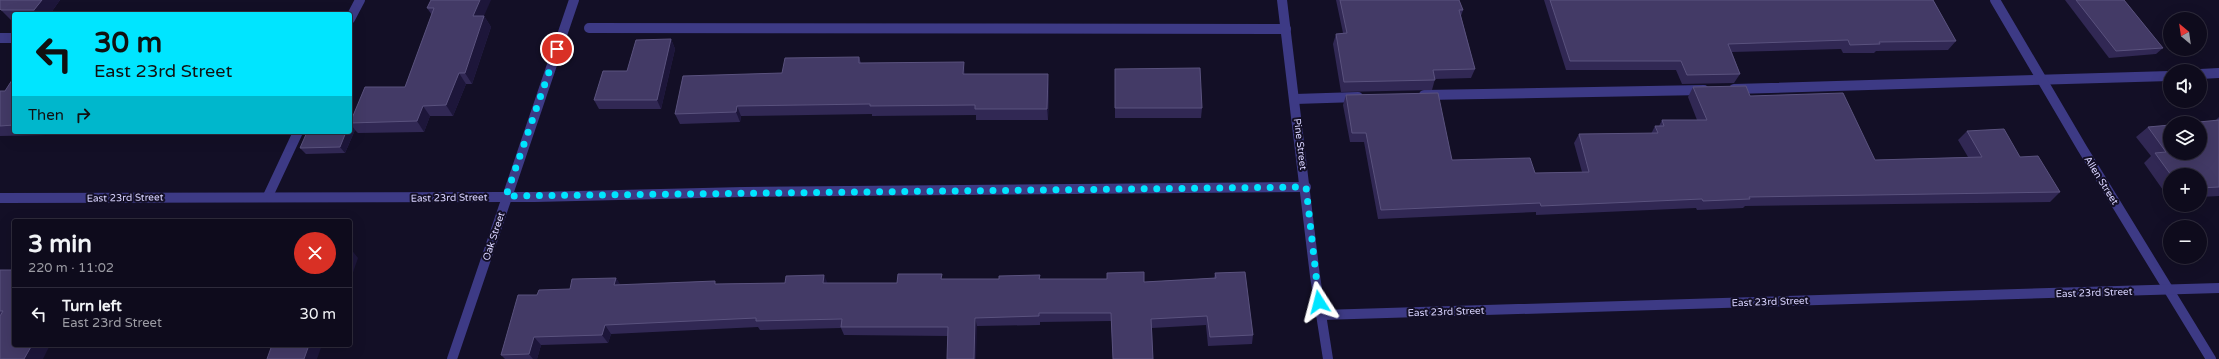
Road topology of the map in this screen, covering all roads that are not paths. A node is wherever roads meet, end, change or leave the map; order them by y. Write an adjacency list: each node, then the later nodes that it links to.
1 (360, 0): 5 (street)
2 (574, 0): 20 (street, Oak Street)
3 (1282, 0): 7 (street, Pine Street)
4 (1996, 0): 13 (street, Allen Street)
5 (352, 14)
6 (589, 28): 7 (street)
7 (1286, 29): 16 (street, Pine Street)
8 (0, 38): 9 (street)
9 (12, 38)
10 (2219, 73): 11 (street)
11 (2207, 74)
12 (2163, 76): 13 (street)
13 (2041, 80): 14 (street); 23 (street, Allen Street)
14 (1412, 95)
15 (1365, 96): 16 (street)
16 (1295, 99): 18 (street, Pine Street)
17 (297, 134): 19 (street)
18 (1306, 187): 20 (street, East 23rd Street); 24 (street, Pine Street)
19 (268, 196): 20 (street, East 23rd Street); 21 (street, East 23rd Street)
20 (506, 196): 25 (street, Oak Street)
21 (0, 198)
22 (2219, 288): 23 (street, East 23rd Street)
23 (2169, 289): 24 (street, East 23rd Street); 27 (street, Allen Street)
24 (1321, 315): 26 (street, Pine Street)
25 (452, 359)
26 (1328, 359)
27 (2211, 359)

